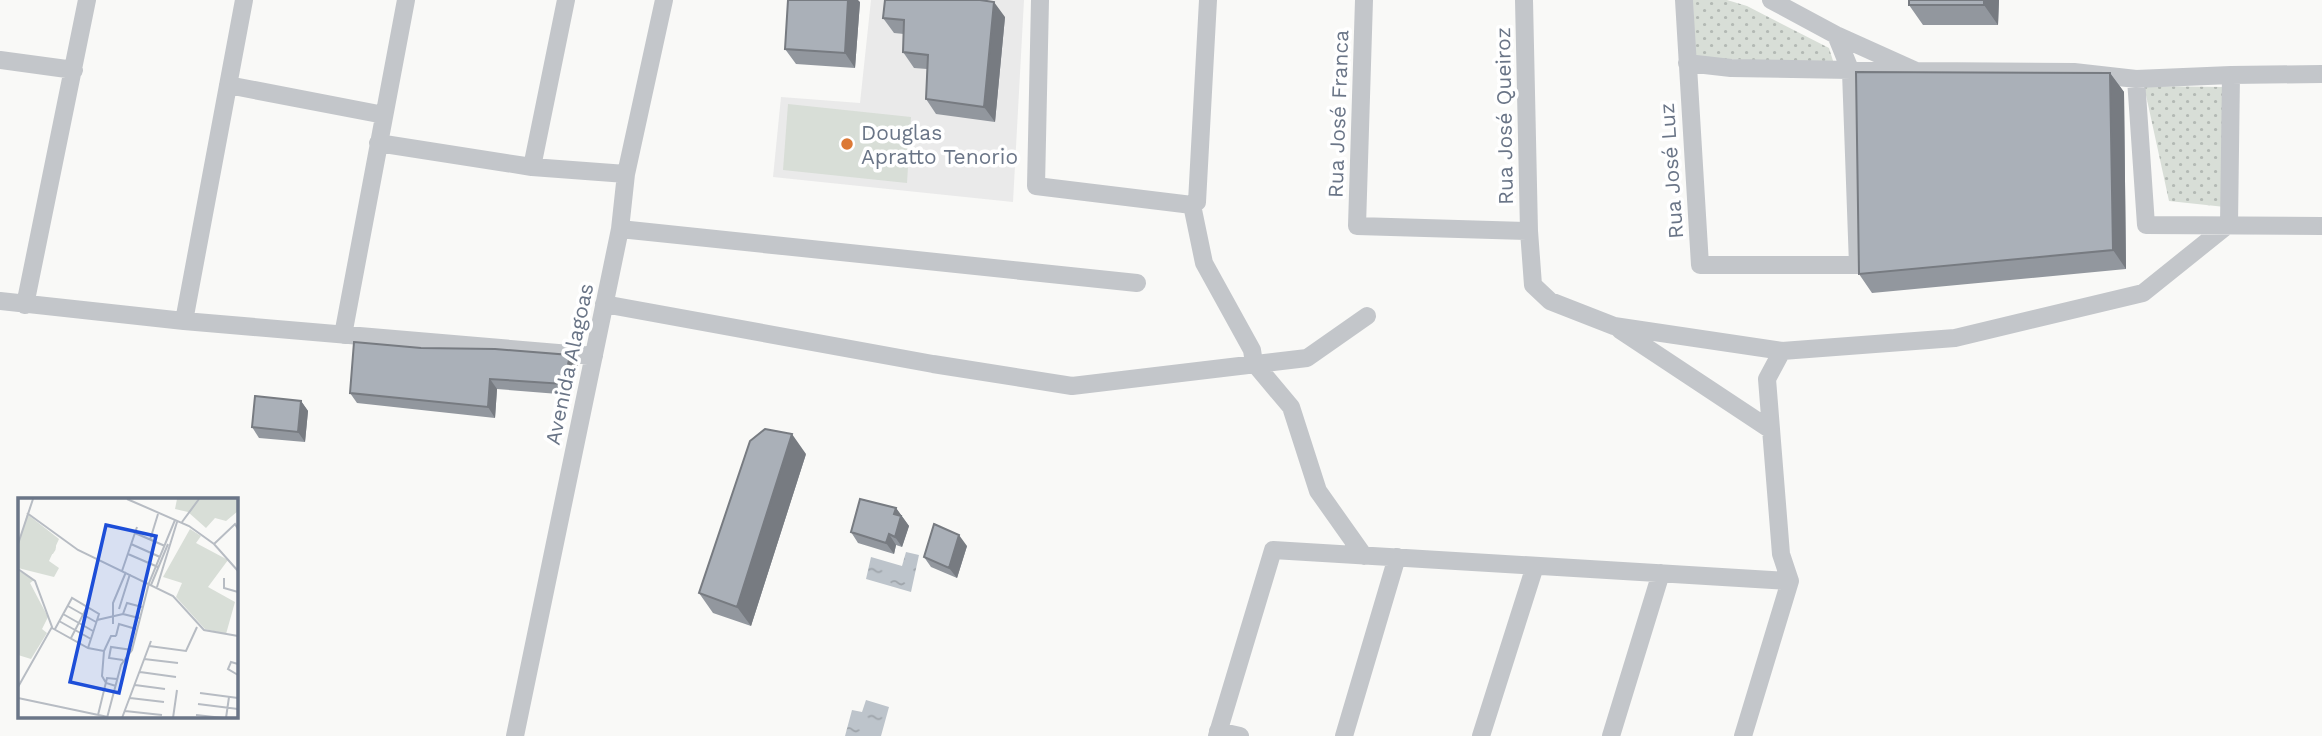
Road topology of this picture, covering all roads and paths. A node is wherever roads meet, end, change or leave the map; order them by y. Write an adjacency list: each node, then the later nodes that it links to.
1 (87, 0): 15 (street)
2 (244, 0): 21 (street)
3 (406, 0): 22 (street)
4 (566, 0): 24 (street)
5 (664, 0): 25 (street, Avenida Alagoas)
6 (1040, 0): 26 (street)
7 (1208, 0): 26 (street)
8 (1364, 0): 30 (street, Rua José Franca)
9 (1524, 0): 30 (street, Rua José Queiroz)
10 (1684, 0): 14 (street, Rua José Luz)
11 (1771, 0): 12 (street)
12 (1836, 35): 16 (street); 17 (street)
13 (0, 60): 15 (street)
14 (1687, 63): 17 (street); 17 (street, Rua José Luz)
15 (74, 70): 34 (street)
16 (1916, 71): 17 (street); 20 (street)
17 (1851, 72)
18 (2322, 74): 19 (street)
19 (2231, 75): 20 (street); 27 (street)
20 (2136, 79): 27 (street)
21 (228, 85): 22 (street); 36 (street)
22 (384, 114): 23 (street)
23 (378, 143): 24 (street); 38 (street)
24 (532, 167): 25 (street)
25 (626, 174): 29 (street, Avenida Alagoas)
26 (1194, 204): 41 (street)
27 (2229, 224): 28 (street); 39 (street)
28 (2322, 226)
29 (620, 229): 31 (street); 33 (street, Avenida Alagoas)
30 (1529, 231): 37 (street, Rua José Queiroz)
31 (1138, 283)
32 (0, 302): 34 (street)
33 (604, 304): 40 (street, Avenida Alagoas); 41 (street)
34 (25, 305): 36 (street)
35 (1367, 316): 41 (street)
36 (184, 321): 38 (street)
37 (1614, 326): 39 (street); 42 (street)
38 (343, 335): 40 (street)
39 (1782, 351): 42 (street)
40 (594, 356): 49 (street, Avenida Alagoas)
41 (1254, 363): 43 (street)
42 (1771, 429): 47 (street)
43 (1364, 556): 44 (street); 48 (street)
44 (1397, 557): 45 (street); 51 (street)
45 (1535, 566): 46 (street); 52 (street)
46 (1661, 573): 47 (street); 53 (street)
47 (1790, 581): 54 (street)
48 (1217, 734): 50 (street)
49 (515, 736)
50 (1240, 736)
51 (1344, 736)
52 (1481, 736)
53 (1611, 736)
54 (1743, 736)

